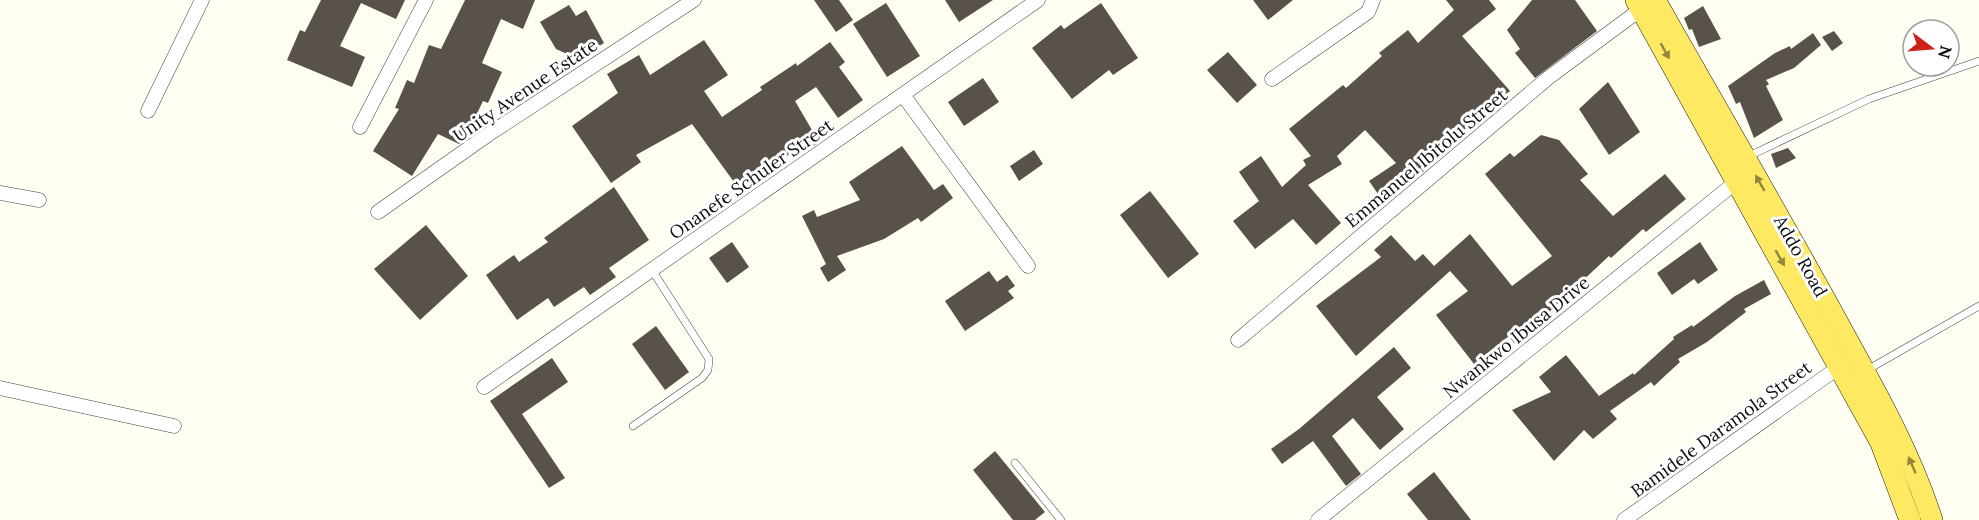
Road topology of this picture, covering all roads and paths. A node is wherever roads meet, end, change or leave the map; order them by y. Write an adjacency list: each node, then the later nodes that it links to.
1 (202, 0): 10 (street)
2 (426, 0): 11 (street)
3 (694, 0): 16 (street, Unity Avenue Estate)
4 (1038, 0): 9 (street, Onanefe Schuler Street)
5 (1372, 0): 8 (street)
6 (1644, 3): 12 (main road, Addo Road); 13 (main road, Addo Road, one-way to 13); 20 (street, Emmanuel Ibitolu Street)
7 (1979, 61): 12 (lane)
8 (1272, 79)
9 (903, 95): 17 (street); 18 (street, Onanefe Schuler Street)
10 (148, 111)
11 (360, 127)
12 (1745, 158): 22 (main road, Addo Road, one-way to 12)
13 (1736, 182): 21 (main road, Addo Road, one-way to 21); 29 (street, Nwankwo Ibusa Drive)
14 (0, 193): 15 (street)
15 (39, 200)
16 (378, 212)
17 (1028, 266)
18 (652, 270): 23 (street, Onanefe Schuler Street); 26 (lane)
19 (1979, 306): 22 (lane)
20 (1238, 340)
21 (1839, 367): 30 (street, Bamidele Daramola Street); 31 (main road, Addo Road)
22 (1864, 371): 32 (main road, Addo Road, one-way to 22)
23 (484, 387)
24 (0, 388): 25 (street)
25 (174, 426)
26 (633, 426)
27 (1015, 463): 28 (lane)
28 (1061, 520)
29 (1318, 520)
30 (1625, 520)
31 (1910, 520)
32 (1932, 520)

